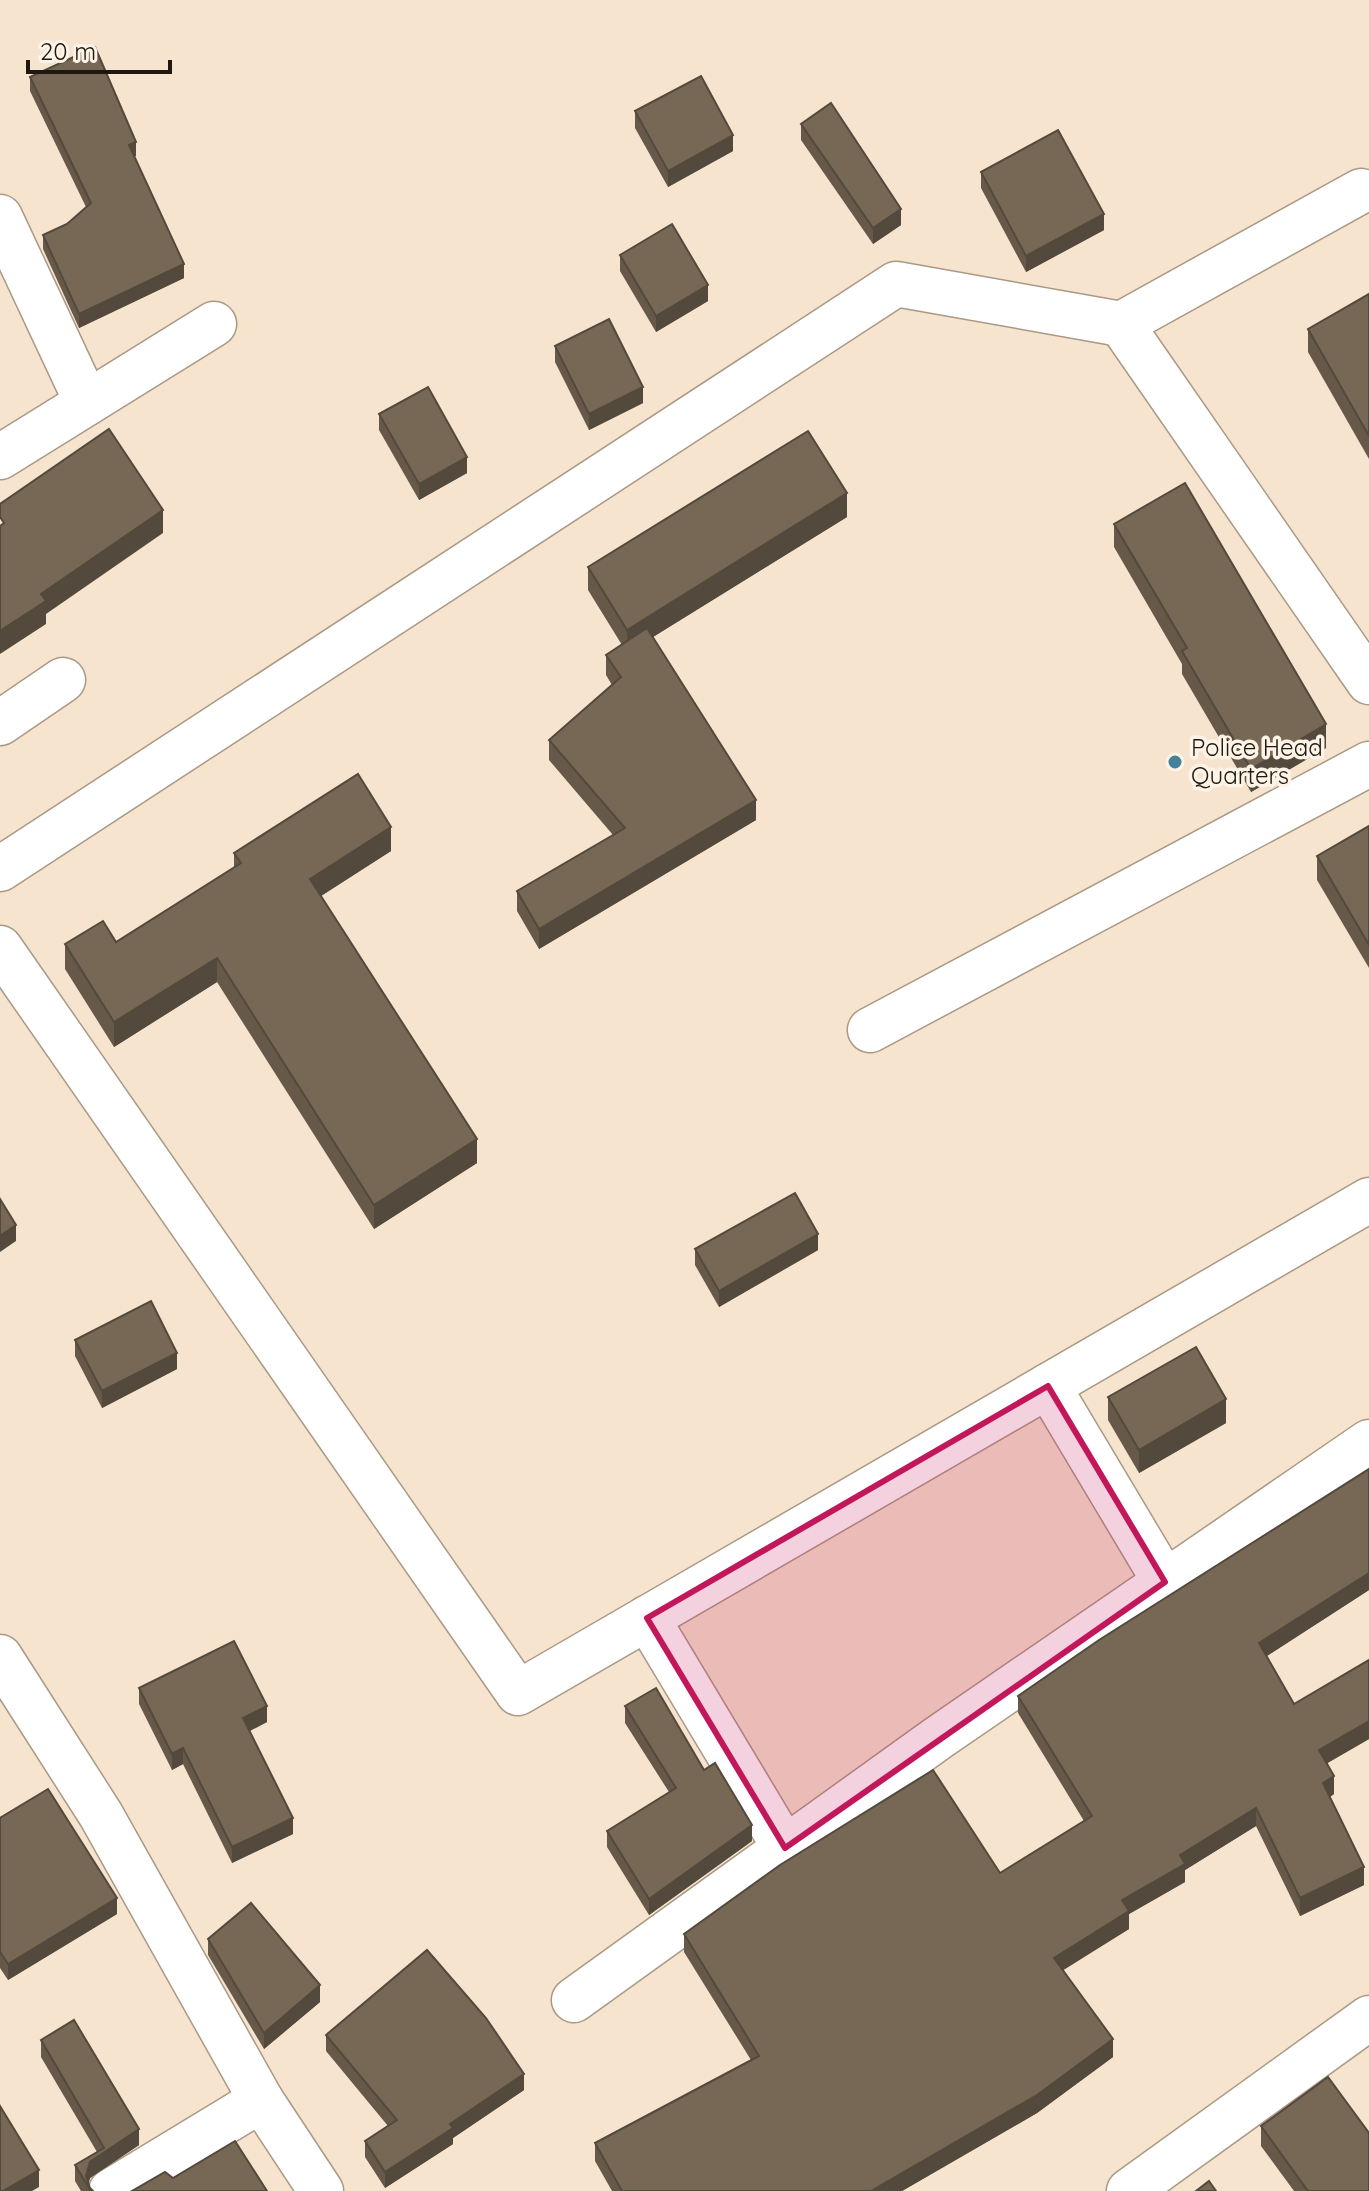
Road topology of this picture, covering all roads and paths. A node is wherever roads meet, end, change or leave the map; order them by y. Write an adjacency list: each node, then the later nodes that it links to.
1 (1361, 191): 4 (street)
2 (0, 217): 5 (street)
3 (214, 324): 5 (street)
4 (1121, 324): 8 (street); 11 (street)
5 (87, 403): 6 (street)
6 (0, 457)
7 (63, 680): 9 (street)
8 (1369, 682)
9 (0, 723)
10 (1369, 764): 13 (street)
11 (0, 869)
12 (0, 948): 18 (street)
13 (870, 1030)
14 (1369, 1200): 15 (street)
15 (1048, 1386): 17 (street); 18 (street)
16 (1369, 1442): 17 (street)
17 (1165, 1582): 20 (street)
18 (647, 1618): 20 (street)
19 (0, 1657): 23 (street)
20 (785, 1848): 21 (street)
21 (574, 2000)
22 (1369, 2018): 26 (street)
23 (261, 2100): 24 (street); 25 (street)
24 (111, 2191)
25 (321, 2191)
26 (1129, 2191)

